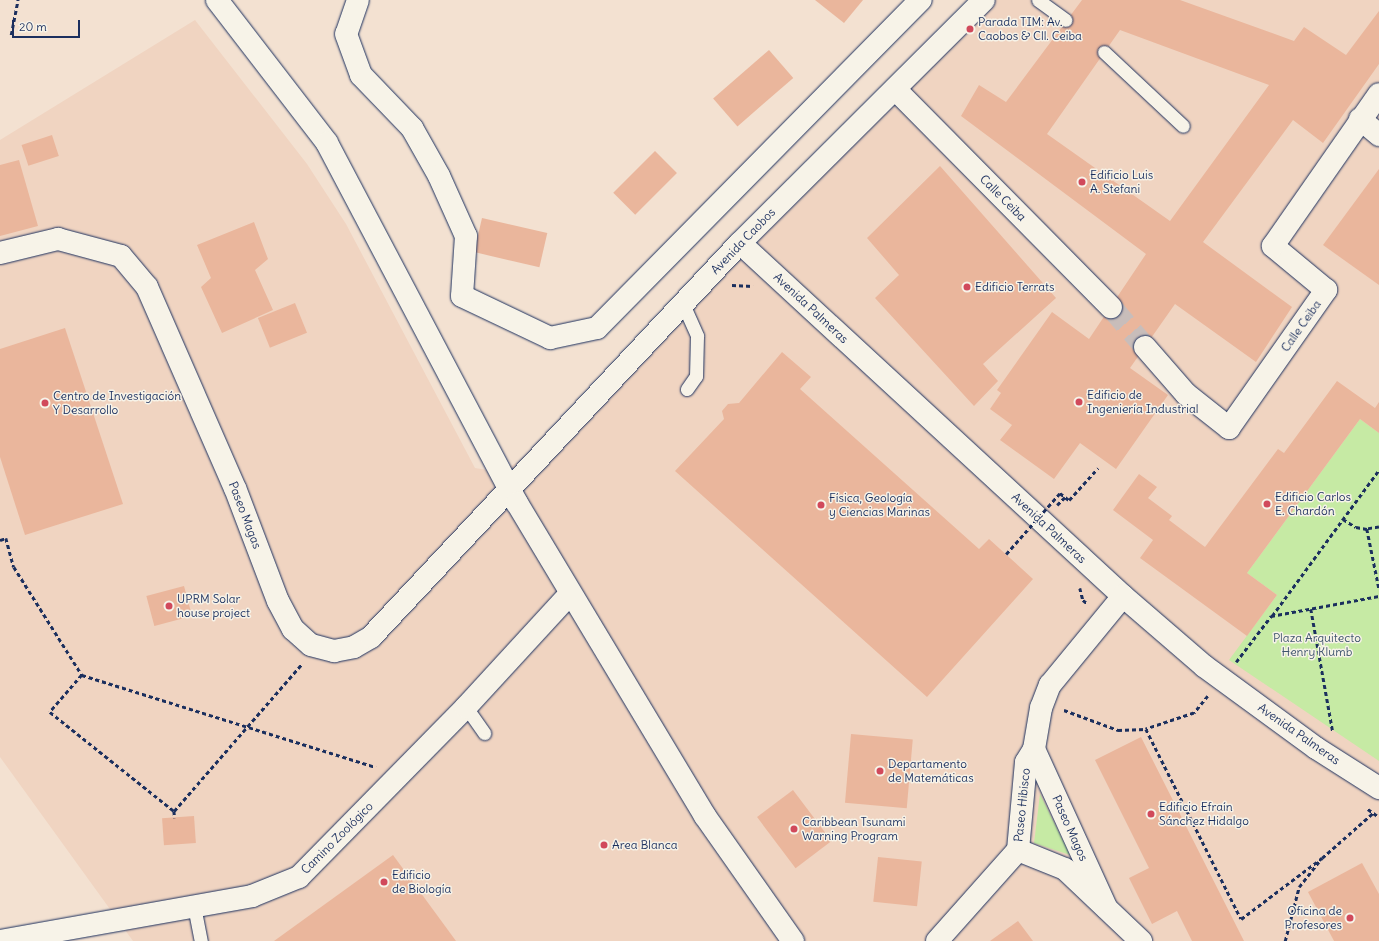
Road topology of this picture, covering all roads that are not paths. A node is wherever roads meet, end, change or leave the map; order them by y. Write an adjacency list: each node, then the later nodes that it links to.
1 (217, 0): 19 (street)
2 (358, 0): 3 (street)
3 (921, 0)
4 (984, 0): 8 (street, Avenida Caobos)
5 (1038, 0): 6 (lane)
6 (1066, 20)
7 (1104, 52): 11 (lane)
8 (895, 89): 13 (street, Avenida Caobos); 16 (street, Calle Ceiba)
9 (1379, 94): 10 (street, Calle Ceiba)
10 (1360, 120): 12 (street); 17 (street, Calle Ceiba)
11 (1182, 126)
12 (1379, 135)
13 (740, 243): 15 (street, Avenida Caobos); 21 (street, Avenida Palmeras)
14 (0, 253): 19 (street, Paseo Magas)
15 (683, 304): 18 (lane); 19 (street, Avenida Caobos)
16 (1111, 307)
17 (1145, 347)
18 (687, 389)
19 (509, 488): 20 (street)
20 (570, 594): 22 (street, Camino Zoológico); 31 (street)
21 (1123, 596): 24 (street, Paseo Hibisco); 25 (street, Avenida Palmeras)
22 (466, 706): 23 (lane); 27 (street, Camino Zoológico)
23 (484, 733)
24 (1034, 749): 26 (street, Paseo Hibisco); 28 (street, Paseo Magos)
25 (1379, 788)
26 (1018, 850): 28 (street, Paseo Magos); 32 (street, Paseo Hibisco)
27 (194, 906): 29 (street, Camino Zoológico); 30 (lane)
28 (1106, 907): 33 (street, Paseo Magos)
29 (0, 941)
30 (201, 941)
31 (792, 941)
32 (937, 941)
33 (1141, 941)

